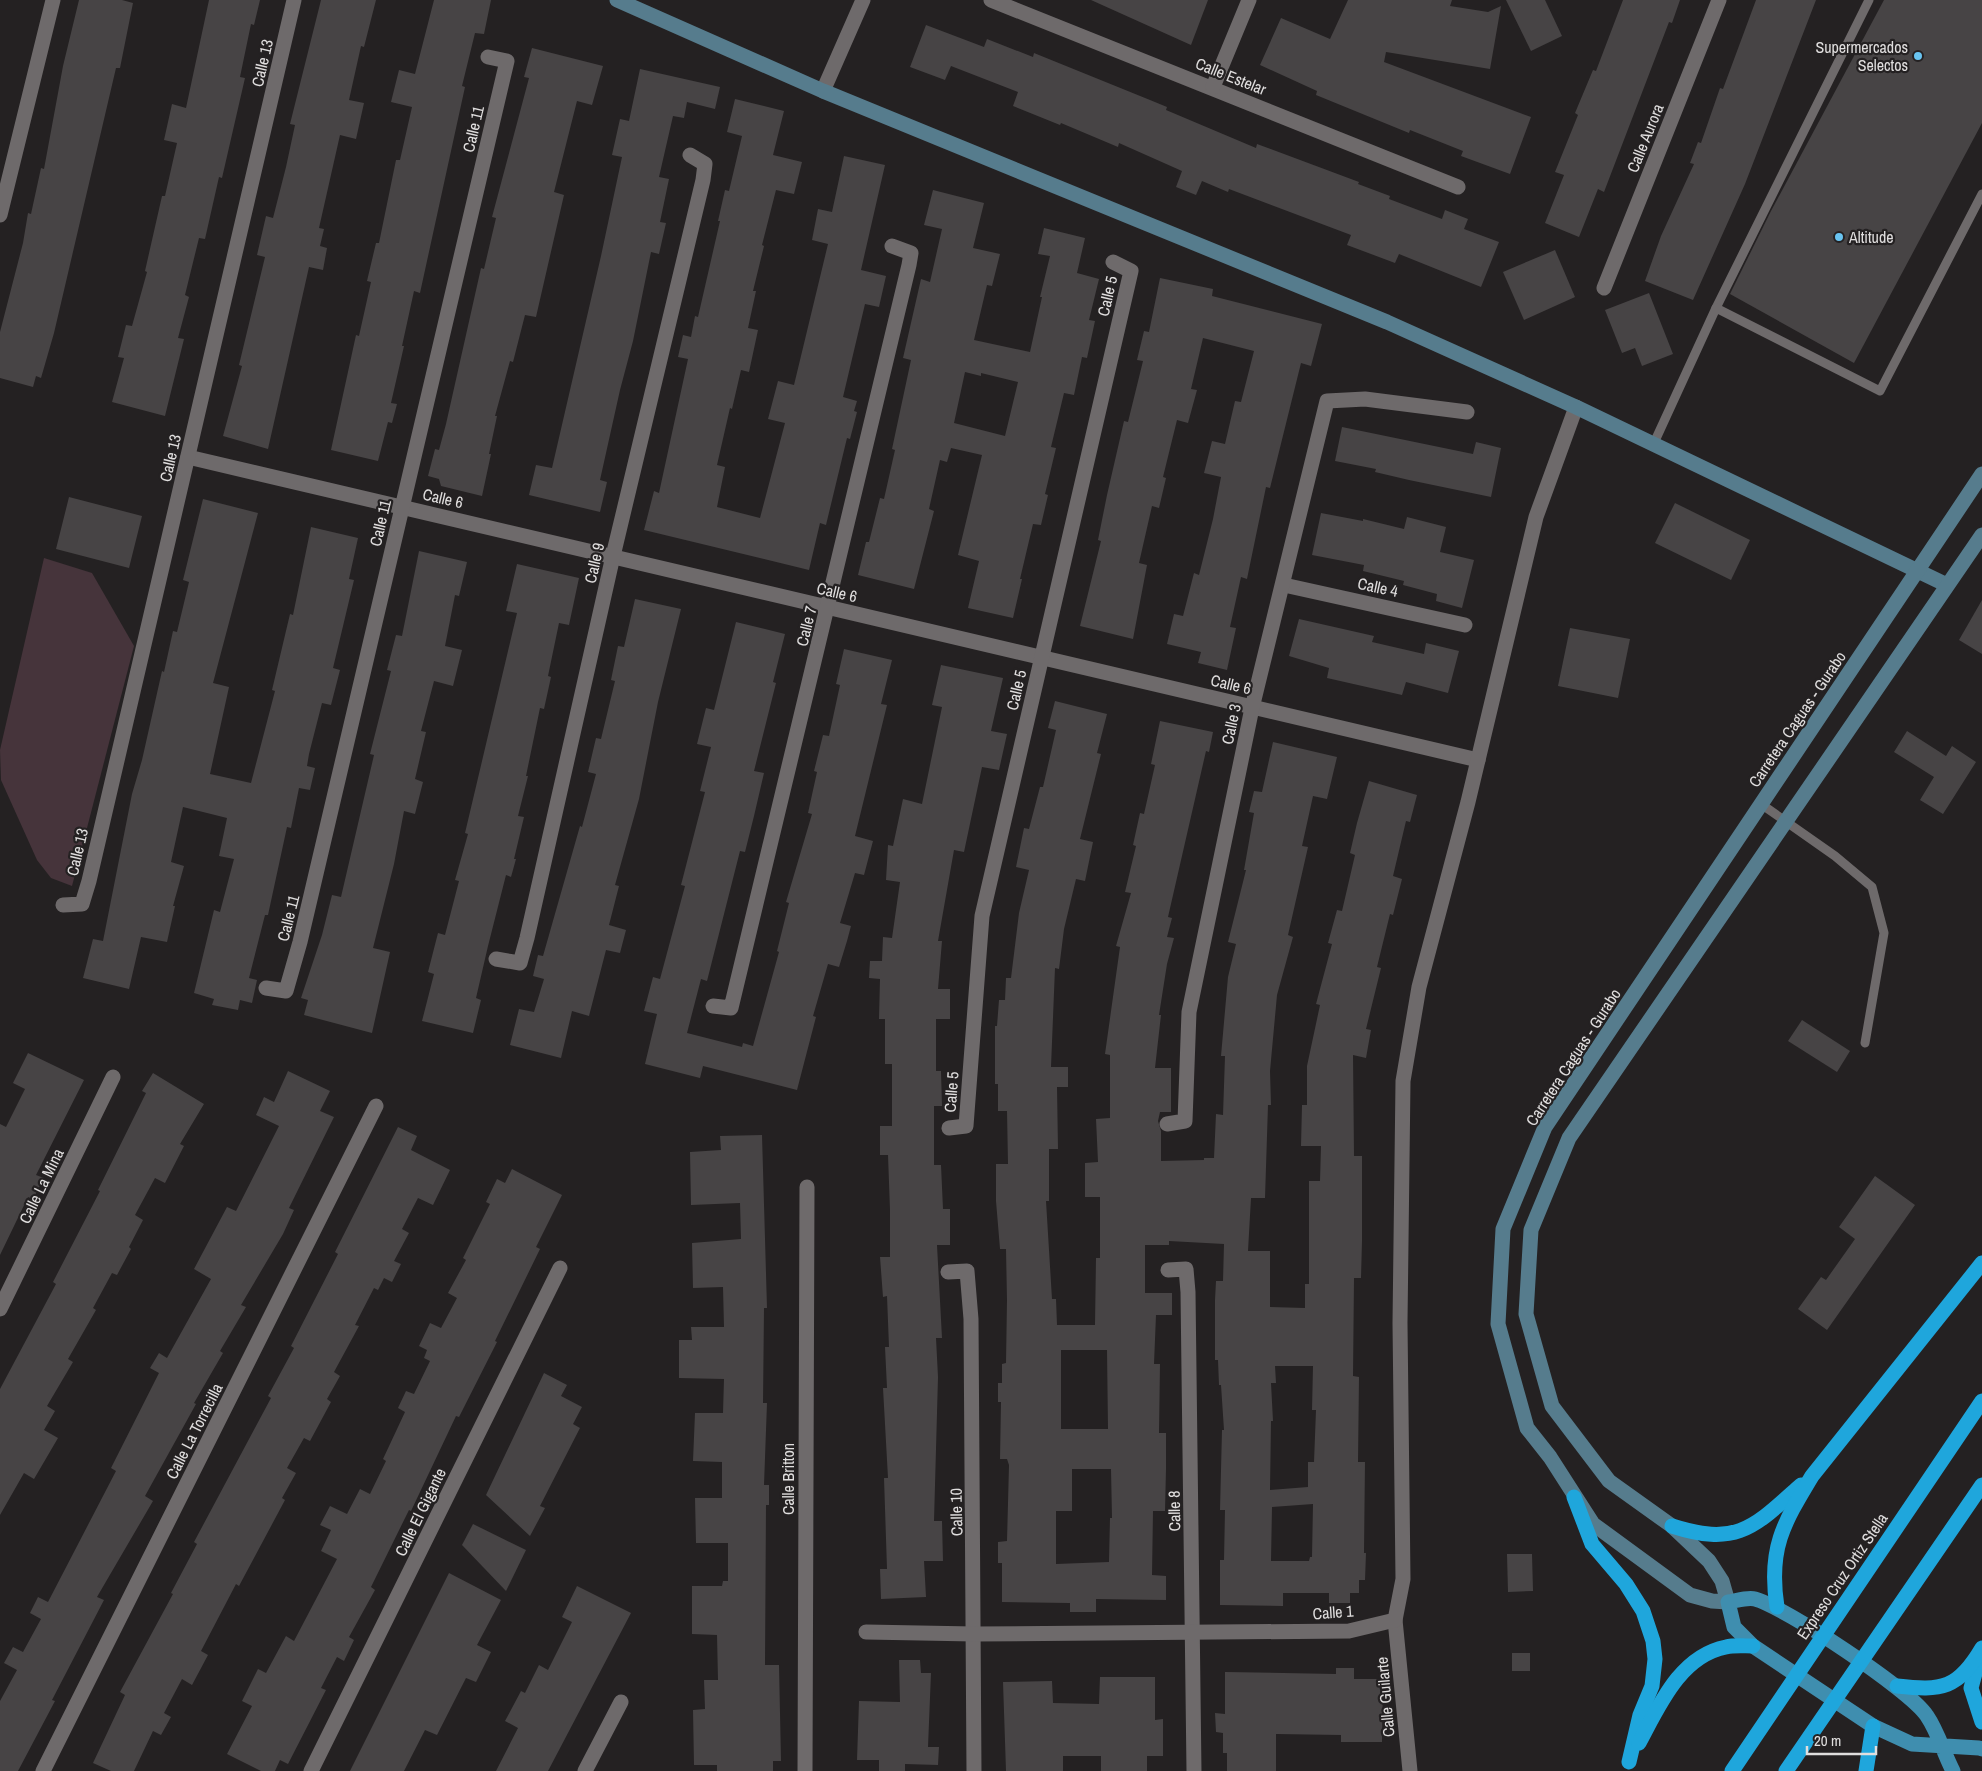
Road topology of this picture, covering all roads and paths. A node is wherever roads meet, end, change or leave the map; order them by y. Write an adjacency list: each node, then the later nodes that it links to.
1 (53, 0): 15 (street)
2 (294, 0): 23 (street, Calle 13)
3 (617, 0): 11 (main road)
4 (863, 0): 11 (street)
5 (991, 0): 10 (street, Calle Estelar)
6 (1249, 0): 10 (street)
7 (1718, 0): 18 (street, Calle Aurora)
8 (1870, 0): 19 (lane)
9 (488, 57): 25 (street, Calle 11)
10 (1213, 87): 13 (street, Calle Estelar)
11 (823, 91): 20 (main road)
12 (690, 155): 27 (street, Calle 9)
13 (1458, 187)
14 (1982, 194): 19 (lane)
15 (0, 216)
16 (892, 246): 31 (street, Calle 7)
17 (1113, 262): 33 (street, Calle 5)
18 (1604, 288)
19 (1716, 308): 22 (lane)
20 (1576, 407): 22 (main road); 35 (street)
21 (1467, 412): 29 (street, Calle 3)
22 (1654, 444): 28 (main road)
23 (188, 457): 25 (street, Calle 6); 38 (street, Calle 13)
24 (1982, 474): 28 (main road, Carretera Caguas - Gurabo)
25 (402, 507): 27 (street, Calle 6); 40 (street, Calle 11)
26 (1982, 535): 30 (main road)
27 (613, 556): 31 (street, Calle 6); 39 (street, Calle 9)
28 (1917, 570): 30 (main road); 36 (main road, Carretera Caguas - Gurabo)
29 (1284, 585): 32 (street, Calle 4); 34 (street, Calle 3)
30 (1948, 585): 37 (main road)
31 (828, 608): 33 (street, Calle 6); 41 (street, Calle 7)
32 (1465, 625)
33 (1041, 657): 34 (street, Calle 6); 46 (street, Calle 5)
34 (1252, 708): 35 (street, Calle 6); 45 (street, Calle 3)
35 (1478, 760): 60 (street)
36 (1761, 804): 37 (lane); 56 (main road, Carretera Caguas - Gurabo)
37 (1786, 821): 42 (lane); 57 (main road)
38 (63, 904)
39 (496, 959)
40 (266, 988)
41 (713, 1006)
42 (1865, 1043)
43 (113, 1077): 52 (street, Calle La Mina)
44 (376, 1106): 73 (street, Calle La Torrecilla)
45 (1167, 1124)
46 (950, 1128)
47 (807, 1187): 76 (street, Calle Britton)
48 (1982, 1263): 54 (highway)
49 (560, 1268): 74 (street, Calle El Gigante)
50 (1168, 1270): 62 (street, Calle 8)
51 (948, 1272): 63 (street, Calle 10)
52 (0, 1309)
53 (1982, 1401): 80 (highway, Expreso Cruz Ortiz Stella)
54 (1812, 1476): 57 (highway); 59 (highway)
55 (1982, 1485): 81 (highway)
56 (1574, 1497): 58 (main road, Carretera Caguas - Gurabo); 72 (highway)
57 (1672, 1526): 58 (main road)
58 (1728, 1602): 59 (main road); 64 (main road)
59 (1776, 1607): 66 (main road)
60 (1396, 1620): 62 (street, Calle 1); 79 (street, Calle Guilarte)
61 (866, 1632): 63 (street, Calle 1)
62 (1194, 1633): 63 (street, Calle 1); 78 (street, Calle 8)
63 (974, 1634): 77 (street, Calle 10)
64 (1753, 1646): 69 (main road); 72 (highway)
65 (1981, 1650): 66 (highway); 68 (highway)
66 (1897, 1686): 70 (main road)
67 (621, 1702): 75 (street)
68 (1982, 1722)
69 (1873, 1726): 70 (main road); 82 (highway)
70 (1940, 1746): 71 (main road); 83 (main road)
71 (1982, 1749)
72 (1627, 1767)
73 (43, 1771)
74 (311, 1771)
75 (585, 1771)
76 (805, 1771)
77 (974, 1771)
78 (1194, 1771)
79 (1410, 1771)
80 (1732, 1771)
81 (1786, 1771)
82 (1866, 1771)
83 (1953, 1771)

